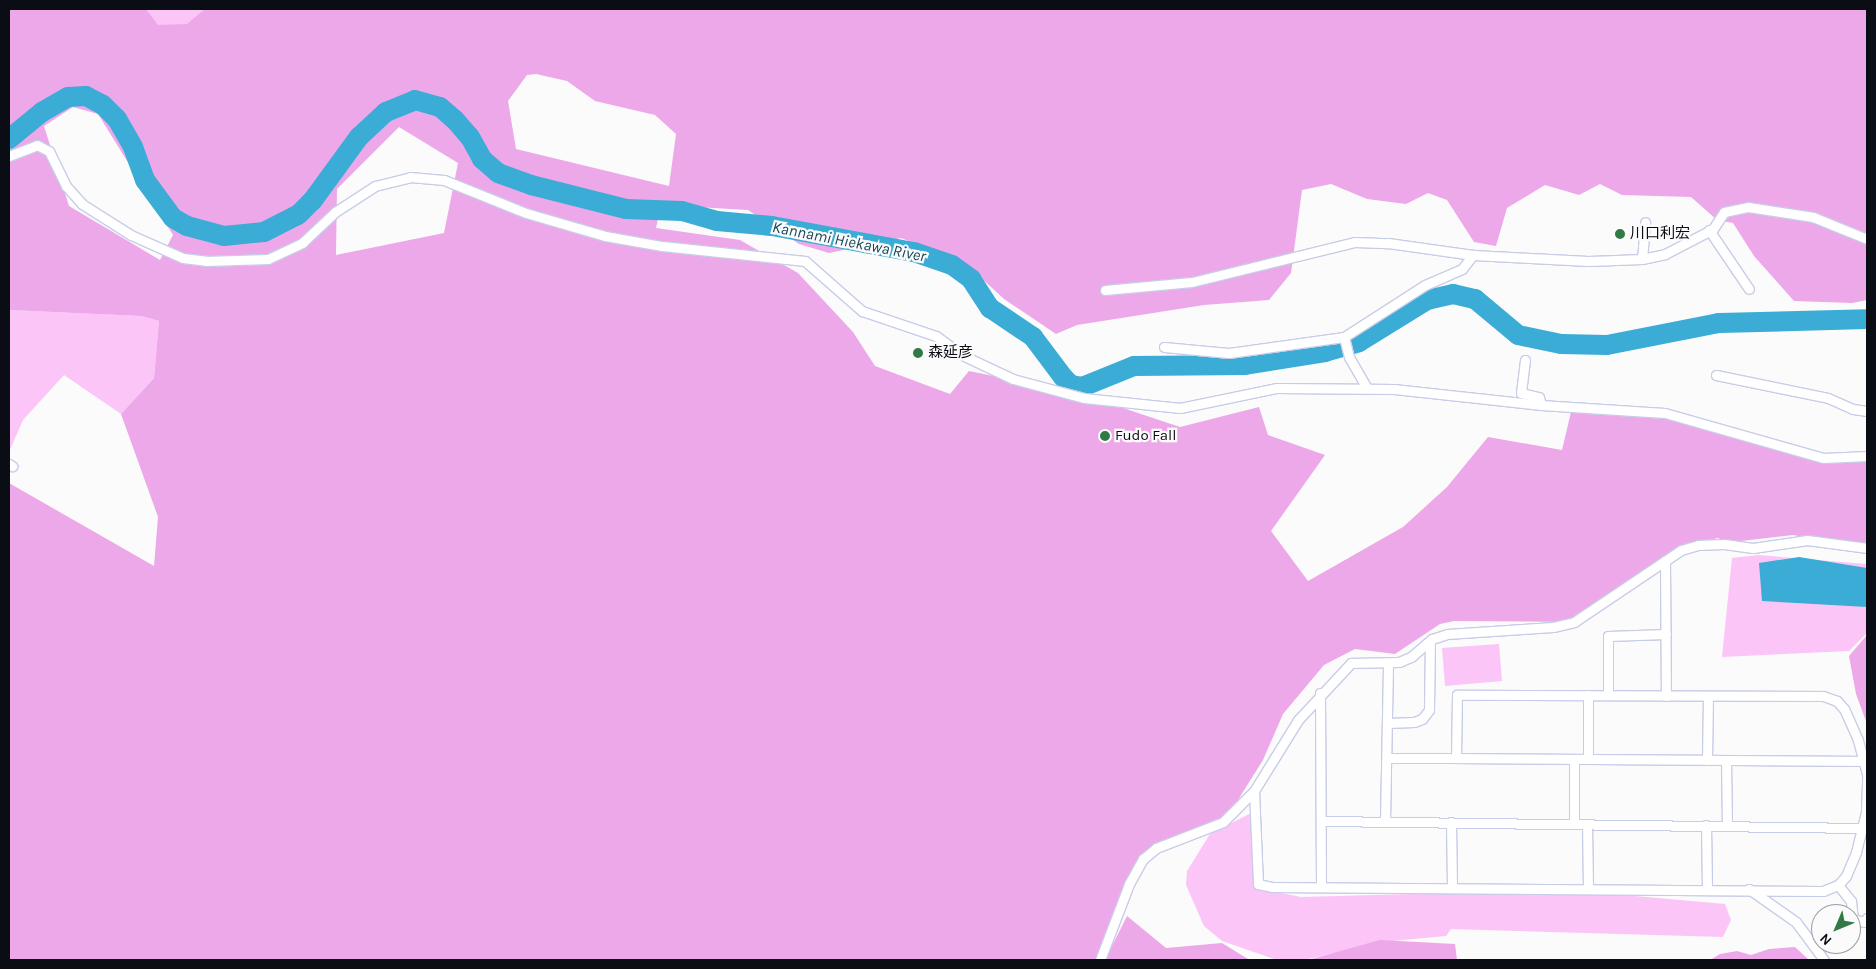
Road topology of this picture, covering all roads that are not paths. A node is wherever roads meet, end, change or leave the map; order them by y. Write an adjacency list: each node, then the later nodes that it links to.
1 (9, 156): 13 (street)
2 (1645, 222): 6 (street)
3 (1709, 230): 4 (street); 6 (street); 7 (street)
4 (1867, 239)
5 (1473, 255): 6 (street); 8 (street); 9 (street)
6 (1642, 260)
7 (1749, 289)
8 (1104, 290)
9 (1344, 337): 10 (street); 13 (street)
10 (1164, 347)
11 (1525, 360): 14 (street)
12 (1716, 375): 15 (street)
13 (1367, 388): 14 (street)
14 (1541, 405): 16 (street)
15 (1867, 411)
16 (1867, 456)
17 (1867, 548): 18 (street)
18 (1665, 561): 19 (street); 20 (street)
19 (1666, 634): 24 (street); 25 (street)
20 (1430, 641): 21 (street); 27 (street)
21 (1388, 663): 22 (street); 27 (street)
22 (1320, 693): 35 (street); 36 (street)
23 (1588, 695): 24 (street); 29 (street); 31 (street)
24 (1608, 695): 25 (street)
25 (1666, 696): 26 (street)
26 (1708, 696): 32 (street); 34 (street)
27 (1387, 724): 28 (street)
28 (1386, 758): 29 (street); 37 (street)
29 (1456, 758): 30 (street)
30 (1574, 759): 31 (street); 39 (street)
31 (1588, 759): 32 (street)
32 (1707, 760): 33 (street)
33 (1726, 761): 34 (street); 42 (street)
34 (1864, 762): 43 (street)
35 (1254, 791): 44 (street); 51 (street)
36 (1322, 821): 37 (street); 44 (street)
37 (1385, 821): 38 (street)
38 (1451, 822): 39 (street); 46 (street)
39 (1574, 824): 40 (street)
40 (1588, 824): 41 (street); 47 (street)
41 (1706, 825): 42 (street); 48 (street)
42 (1727, 825): 43 (street)
43 (1864, 828): 45 (street)
44 (1321, 885): 46 (street)
45 (1838, 885): 49 (street); 50 (street)
46 (1452, 887): 47 (street)
47 (1588, 888): 48 (street)
48 (1707, 889): 49 (street)
49 (1749, 889): 52 (street)
50 (1867, 918)
51 (1100, 960)
52 (1824, 960)

